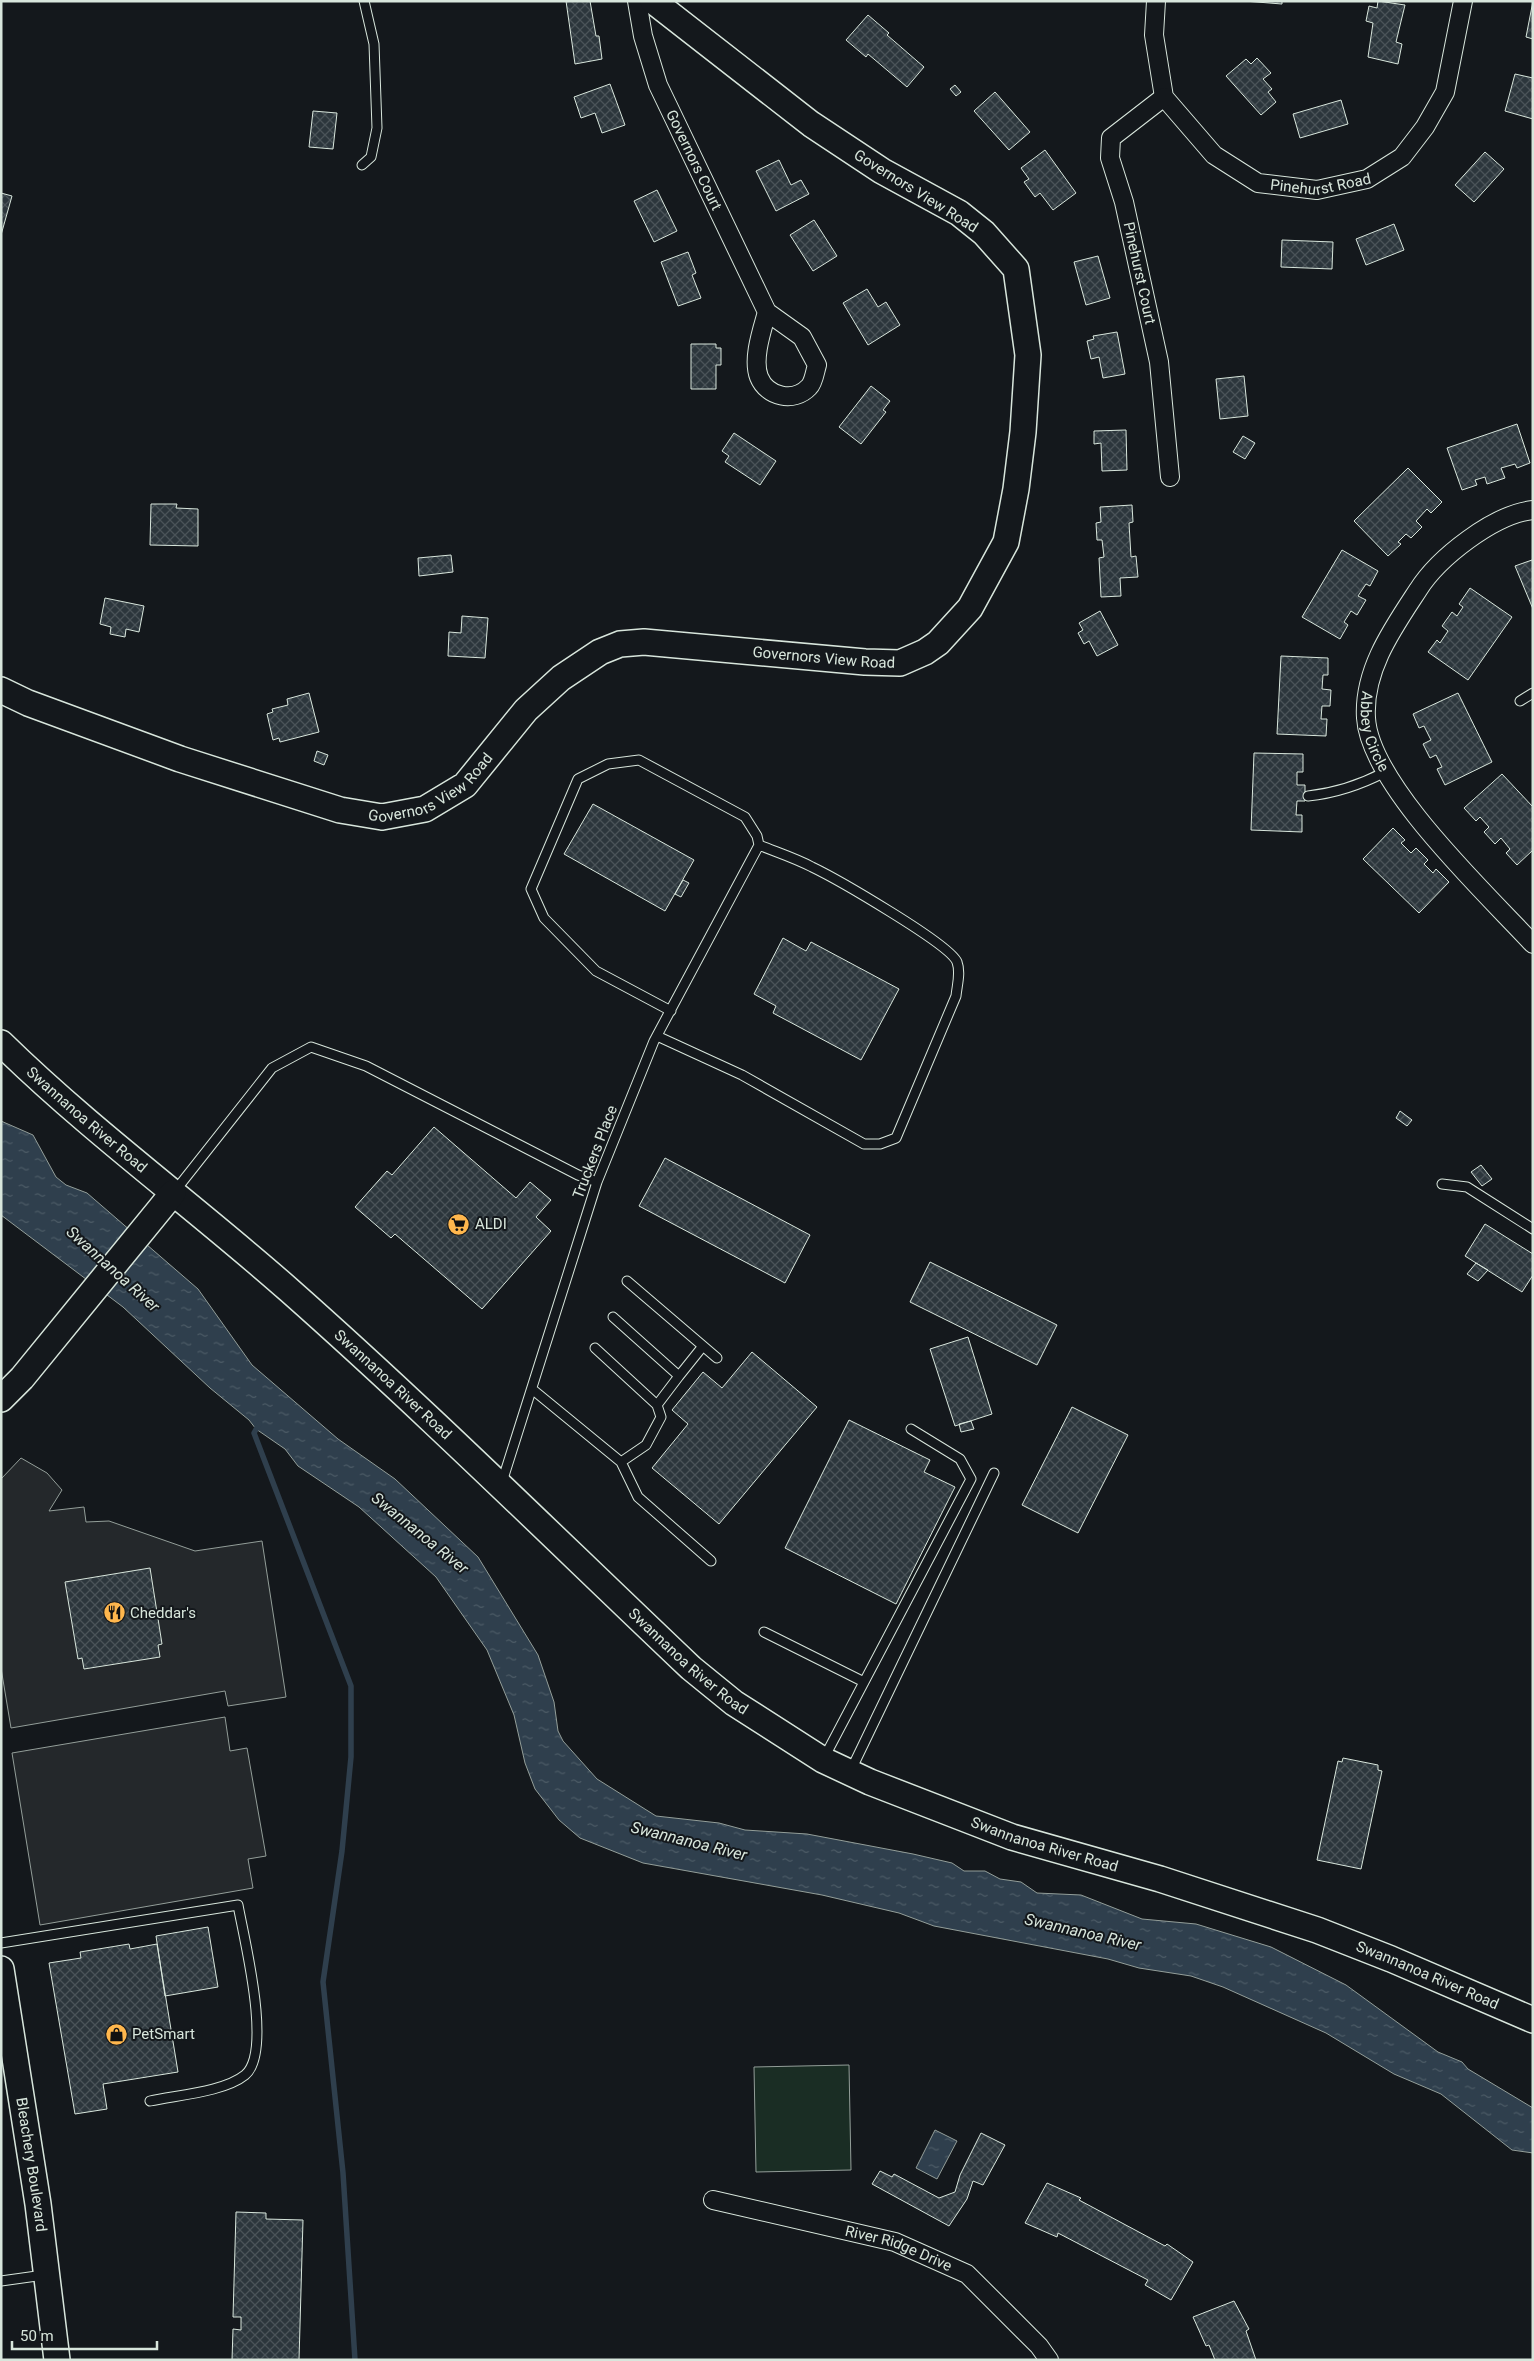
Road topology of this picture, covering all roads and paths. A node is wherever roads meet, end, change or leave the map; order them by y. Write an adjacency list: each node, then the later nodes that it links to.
1 (364, 1): 7 (lane)
2 (637, 1): 8 (street, Governors Court)
3 (653, 1): 11 (street, Governors View Road)
4 (1156, 1): 6 (street)
5 (1464, 1): 6 (street, Pinehurst Road)
6 (1164, 97): 9 (street, Pinehurst Court)
7 (362, 165)
8 (767, 312): 8 (street, Governors Court)
9 (1170, 476)
10 (1533, 510): 14 (street, Abbey Circle)
11 (1, 690)
12 (1533, 693): 13 (lane)
13 (1520, 701)
14 (1385, 772): 15 (lane); 17 (street, Abbey Circle)
15 (1308, 796)
16 (759, 845): 18 (lane, Truckers Place); 18 (lane); 19 (lane)
17 (1533, 944)
18 (671, 1011): 19 (lane, Truckers Place)
19 (657, 1036): 21 (lane, Truckers Place)
20 (1, 1043): 23 (street, Swannanoa River Road)
21 (597, 1182): 23 (lane); 32 (lane, Truckers Place)
22 (1442, 1184): 24 (lane)
23 (174, 1193): 31 (street); 38 (street, Swannanoa River Road)
24 (1533, 1229)
25 (627, 1281): 27 (lane)
26 (613, 1317): 30 (lane)
27 (703, 1346): 29 (lane); 30 (lane)
28 (594, 1348): 34 (lane)
29 (716, 1358)
30 (679, 1376): 34 (lane)
31 (12, 1381): 33 (street)
32 (532, 1389): 36 (lane); 38 (lane, Truckers Place)
33 (1, 1399)
34 (657, 1405): 36 (lane)
35 (911, 1429): 41 (lane)
36 (621, 1462): 39 (lane)
37 (994, 1474): 43 (lane)
38 (500, 1487): 42 (street, Swannanoa River Road)
39 (711, 1561)
40 (764, 1632): 41 (lane)
41 (864, 1682): 42 (lane)
42 (822, 1760): 43 (street, Swannanoa River Road)
43 (850, 1772): 46 (street, Swannanoa River Road)
44 (1, 1943): 47 (lane)
45 (1, 1970): 49 (street, Bleachery Boulevard)
46 (1533, 2020)
47 (150, 2100)
48 (713, 2200): 52 (street, River Ridge Drive)
49 (47, 2274): 50 (lane); 51 (street, Bleachery Boulevard)
50 (1, 2281)
51 (56, 2360)
52 (1050, 2360)

